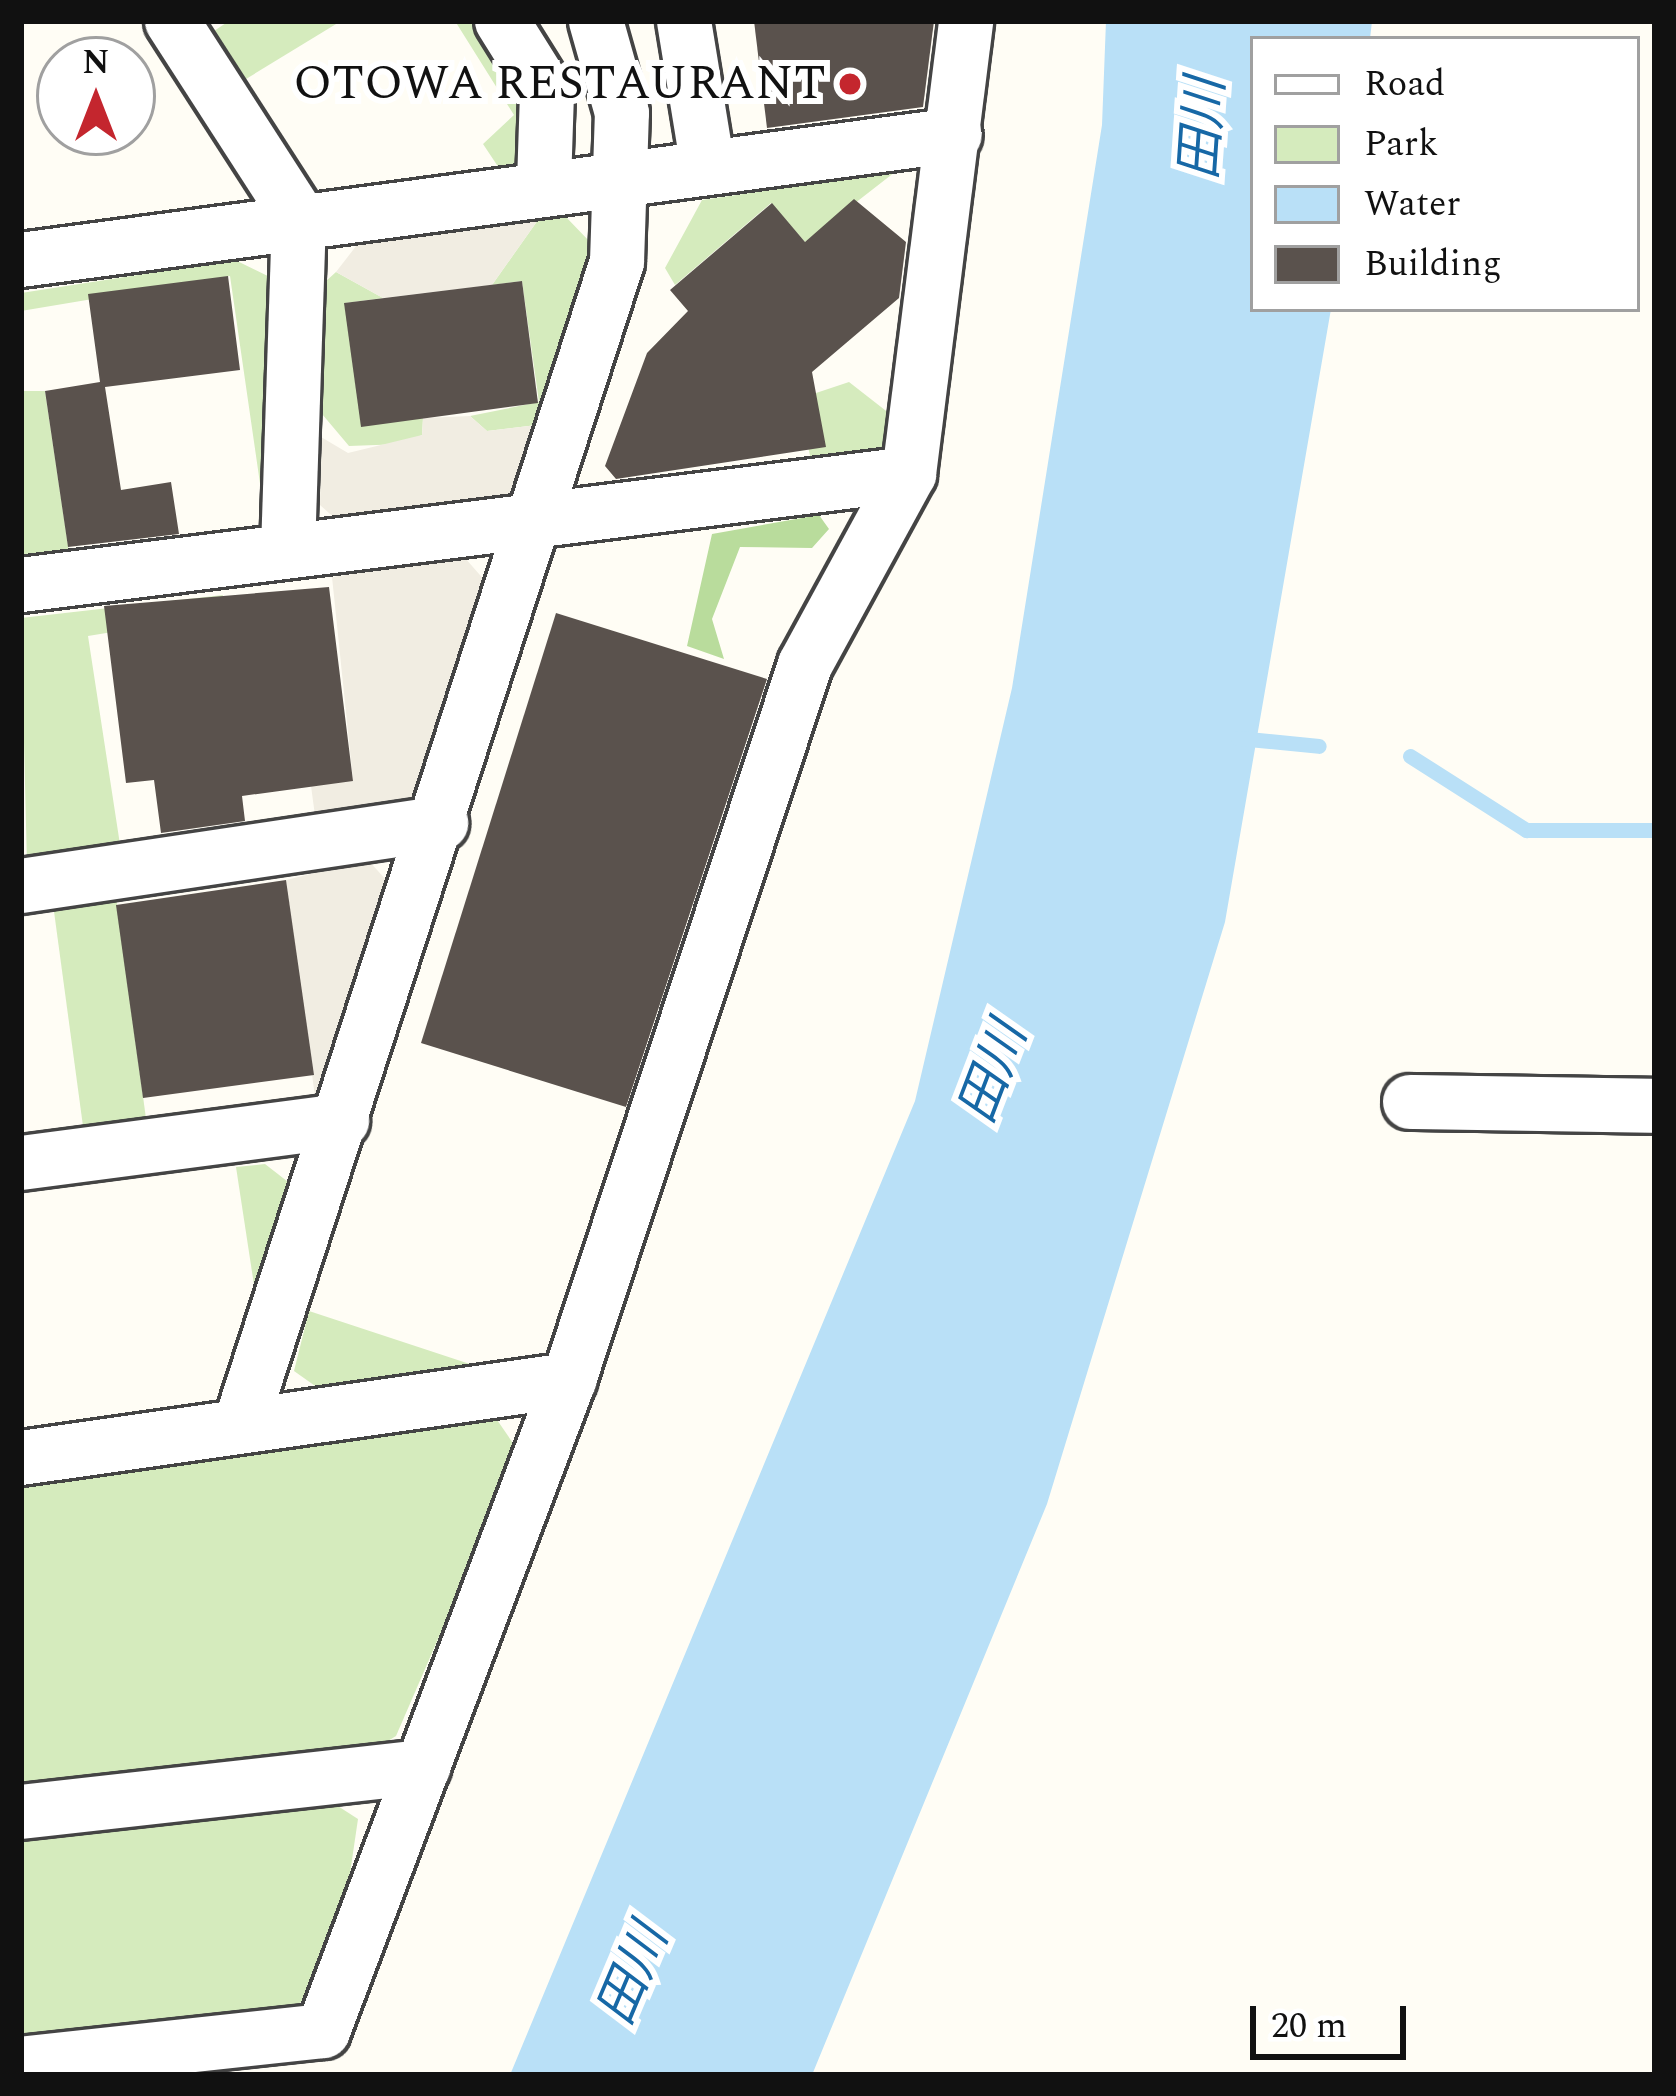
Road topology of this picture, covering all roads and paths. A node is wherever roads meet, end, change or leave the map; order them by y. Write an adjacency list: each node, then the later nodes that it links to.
1 (172, 21): 10 (street)
2 (502, 21): 9 (street)
3 (596, 21): 8 (street)
4 (684, 21): 7 (street)
5 (966, 21): 6 (street)
6 (955, 135): 7 (street); 12 (street)
7 (707, 161): 8 (street)
8 (627, 172): 9 (street); 13 (street)
9 (544, 183): 10 (street)
10 (299, 218): 11 (street); 14 (street)
11 (21, 260)
12 (909, 474): 13 (street); 22 (street)
13 (539, 529): 14 (street); 16 (street)
14 (288, 549): 15 (street)
15 (21, 585)
16 (441, 823): 17 (street); 20 (street)
17 (21, 886)
18 (1411, 1102): 19 (street)
19 (1655, 1106)
20 (342, 1120): 21 (street); 23 (street)
21 (21, 1163)
22 (569, 1380): 23 (street); 25 (street)
23 (242, 1420): 24 (street)
24 (21, 1458)
25 (423, 1767): 26 (street); 27 (street)
26 (21, 1812)
27 (21, 2064)

